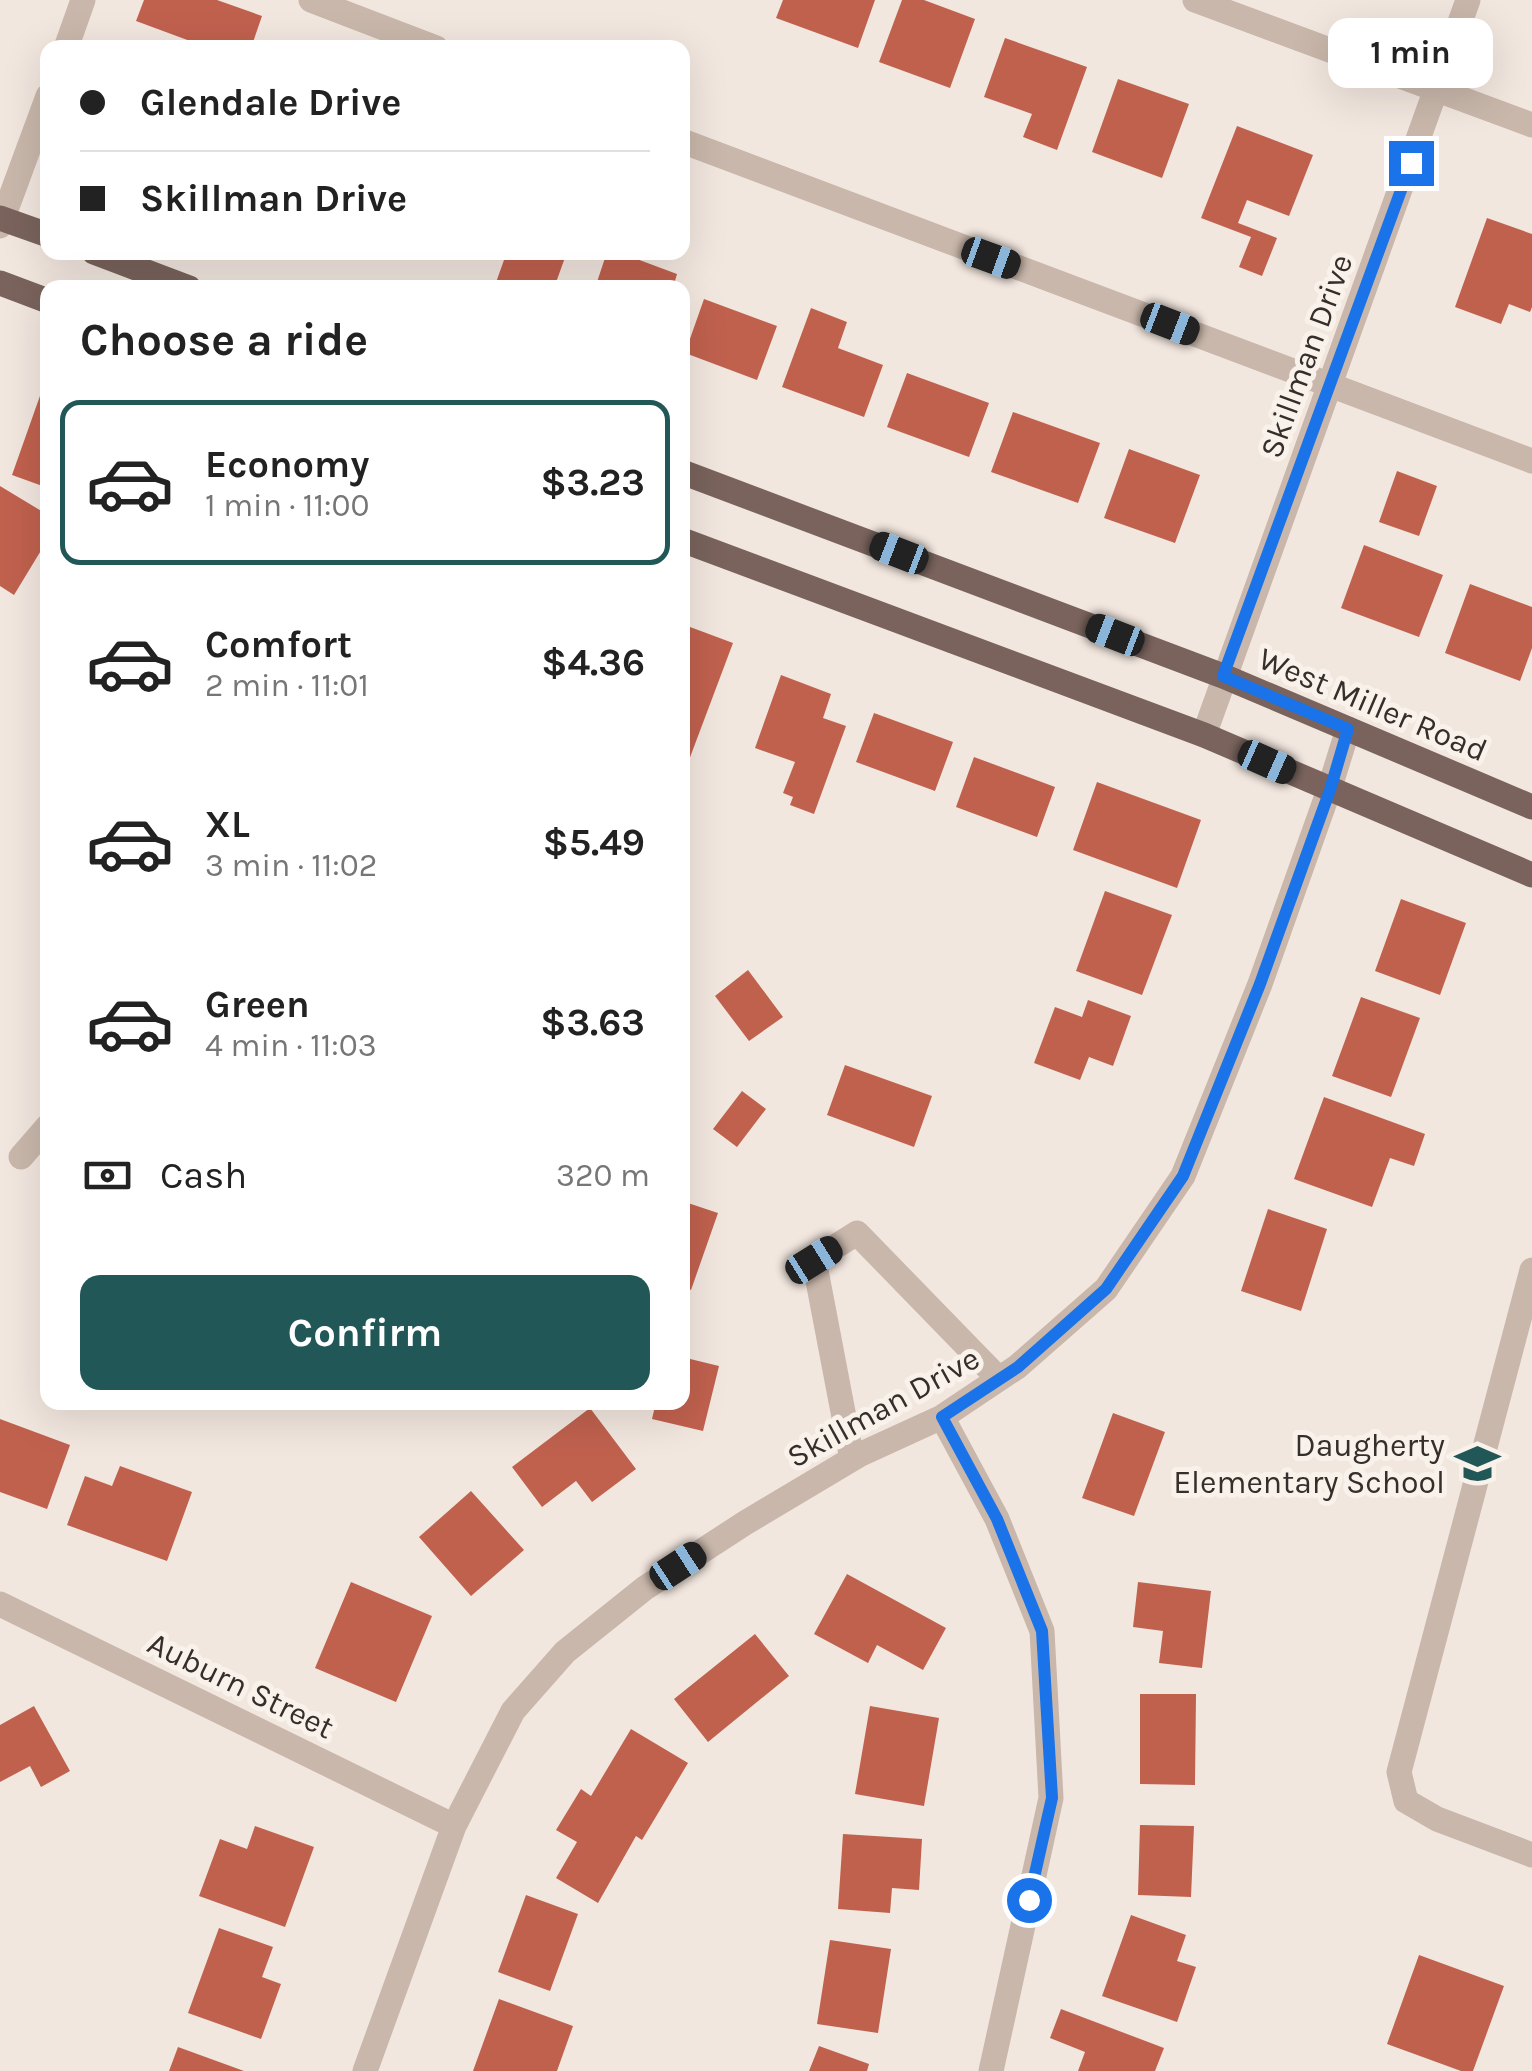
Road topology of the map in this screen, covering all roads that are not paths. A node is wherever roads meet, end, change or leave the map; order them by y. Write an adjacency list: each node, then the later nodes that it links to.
1 (84, 0): 5 (street)
2 (311, 0): 6 (street)
3 (1196, 0): 7 (street)
4 (1468, 0): 7 (street, Skillman Drive)
5 (69, 40)
6 (415, 40)
7 (1438, 89): 9 (street); 17 (street, Skillman Drive)
8 (40, 117): 11 (street)
9 (1532, 125)
10 (690, 144): 17 (street)
11 (1, 221): 12 (main road)
12 (40, 233)
13 (115, 260): 14 (main road)
14 (168, 280)
15 (0, 283): 16 (main road)
16 (40, 298)
17 (1331, 384): 18 (street); 21 (street, Skillman Drive)
18 (1532, 462)
19 (690, 475): 21 (main road, West Miller Road)
20 (690, 543): 23 (main road)
21 (1223, 676): 22 (main road, West Miller Road); 23 (street, Skillman Drive)
22 (1348, 729): 24 (street, Skillman Drive); 25 (main road, West Miller Road)
23 (1204, 734): 24 (main road)
24 (1330, 790): 26 (main road); 30 (street, Skillman Drive)
25 (1532, 807)
26 (1532, 876)
27 (40, 1135): 28 (street)
28 (21, 1158)
29 (1532, 1270): 35 (street)
30 (999, 1379): 31 (street, Skillman Drive); 32 (street)
31 (942, 1417): 32 (street, Skillman Drive); 37 (street)
32 (852, 1459): 34 (street, Skillman Drive)
33 (0, 1604): 34 (street, Auburn Street)
34 (454, 1826): 36 (street, Skillman Drive)
35 (1532, 1855)
36 (364, 2071)
37 (991, 2071)

